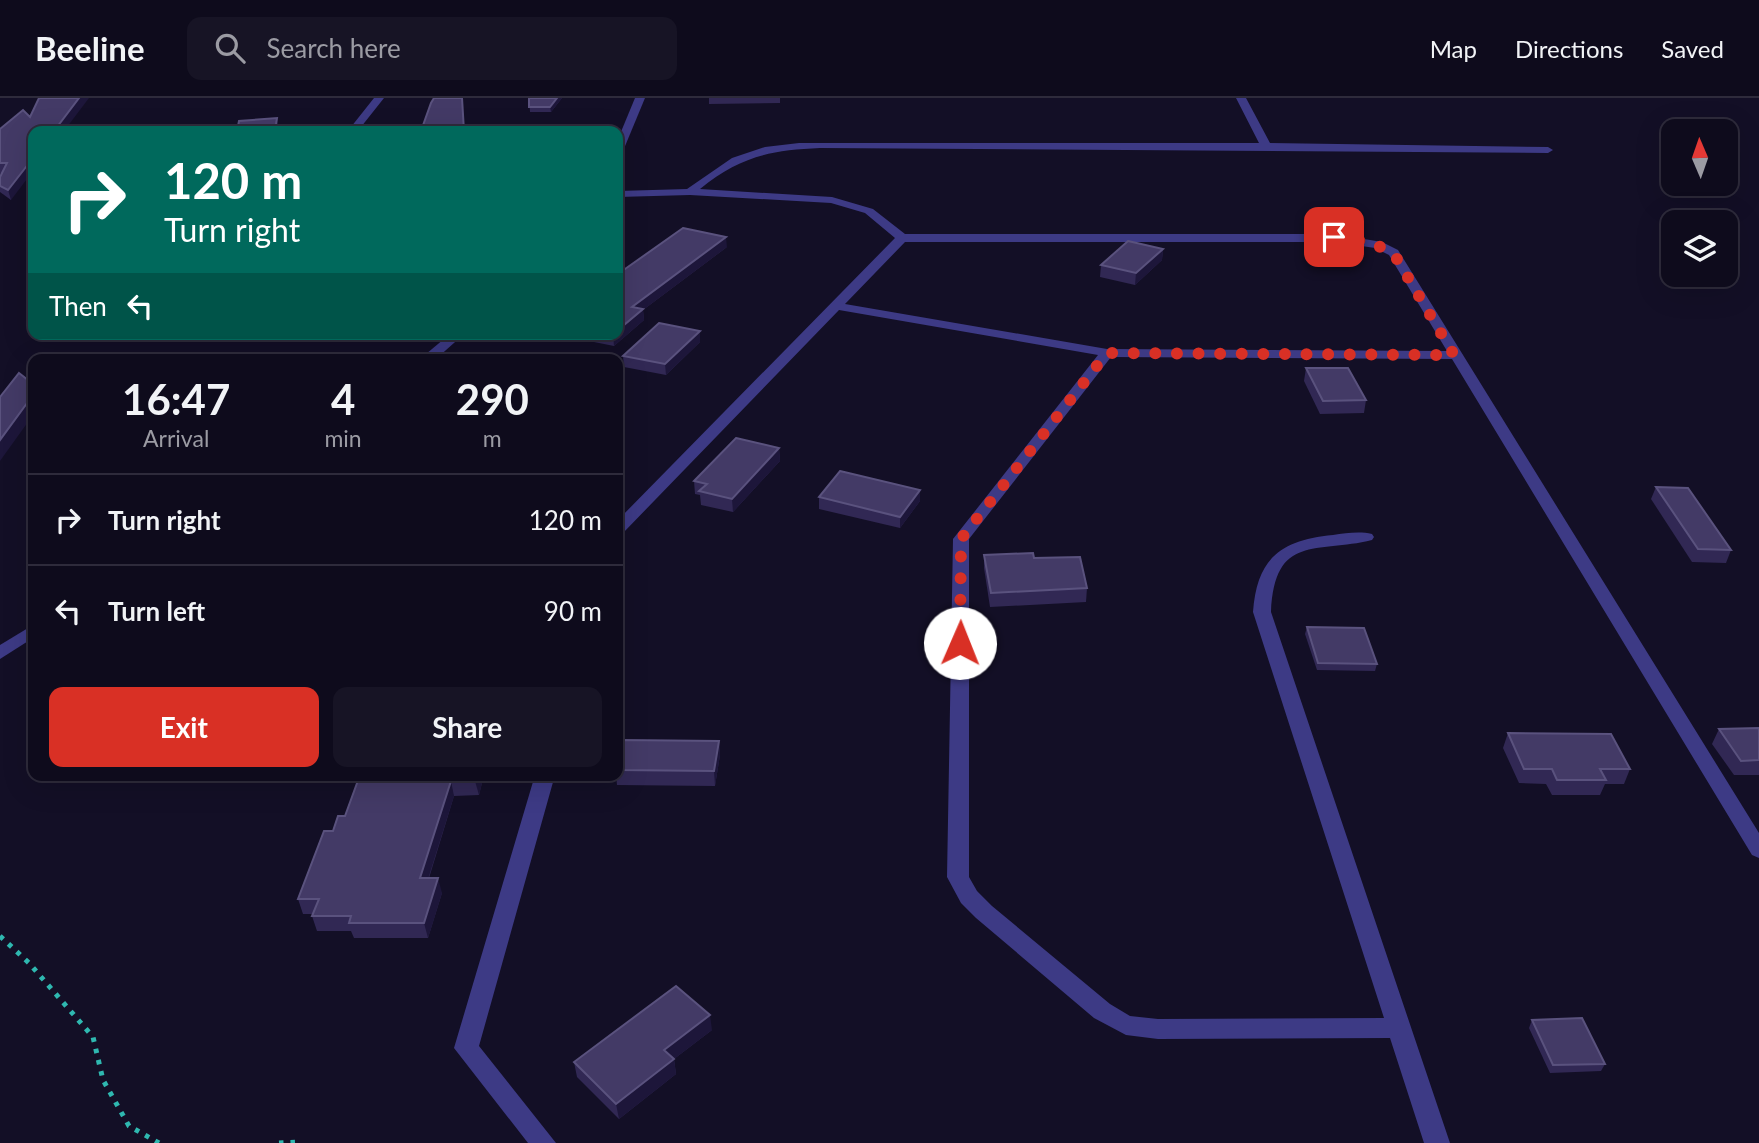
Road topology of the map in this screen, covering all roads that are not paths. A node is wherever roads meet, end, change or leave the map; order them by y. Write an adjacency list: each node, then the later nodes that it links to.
1 (379, 98): 4 (street)
2 (640, 98): 5 (street)
3 (1241, 98): 6 (street)
4 (357, 126)
5 (623, 139)
6 (1266, 146): 7 (street); 8 (street)
7 (1548, 150)
8 (690, 192): 9 (street); 10 (street)
9 (623, 194)
10 (902, 238): 11 (street); 15 (street)
11 (836, 306): 13 (street); 16 (street)
12 (451, 340): 14 (street)
13 (1107, 353): 15 (street); 22 (street)
14 (433, 354)
15 (1454, 355): 21 (street)
16 (623, 524)
17 (1366, 537): 22 (street)
18 (28, 633): 19 (street)
19 (0, 653)
20 (543, 781): 23 (street)
21 (1759, 849)
22 (1399, 1028): 24 (street)
23 (543, 1143)
24 (1437, 1143)

